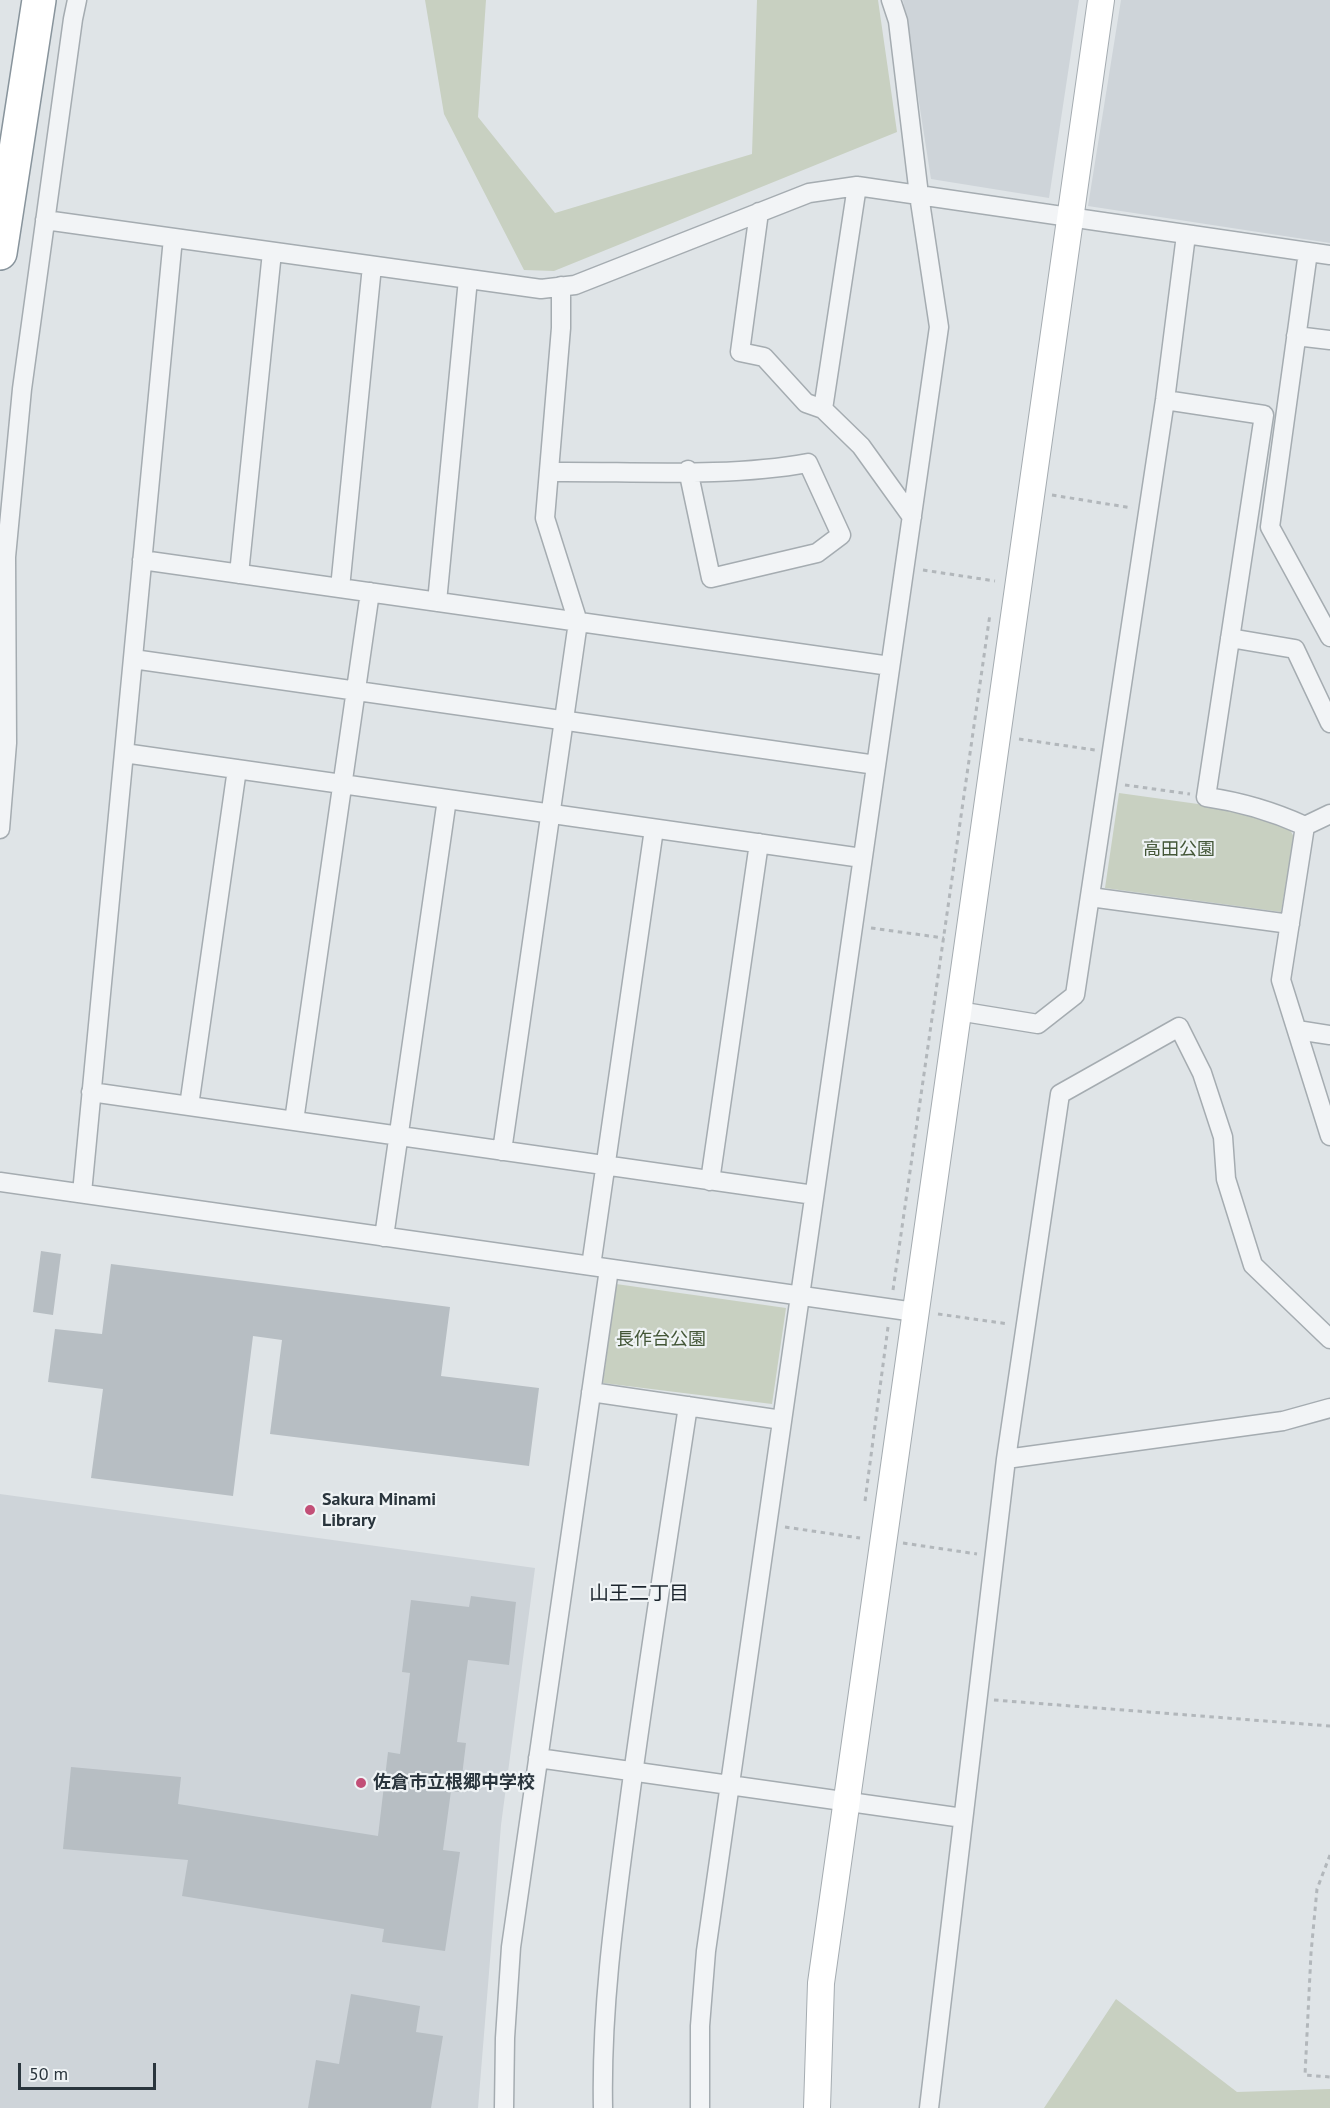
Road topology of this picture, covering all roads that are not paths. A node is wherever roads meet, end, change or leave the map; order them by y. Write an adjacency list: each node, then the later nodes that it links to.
1 (39, 0): 14 (highway)
2 (77, 0): 9 (street)
3 (891, 0): 6 (street)
4 (1101, 0): 8 (street)
5 (857, 186): 6 (street); 7 (street); 22 (street)
6 (919, 195): 8 (street); 25 (street)
7 (759, 212): 18 (street); 22 (street)
8 (1071, 218): 10 (street); 54 (street)
9 (45, 220): 11 (street); 42 (street)
10 (1186, 235): 13 (street); 21 (street)
11 (173, 238): 12 (street); 26 (street)
12 (272, 252): 16 (street); 27 (street)
13 (1308, 252): 15 (street); 19 (street)
14 (0, 253)
15 (1330, 255)
16 (372, 266): 17 (street); 28 (street)
17 (468, 279): 18 (street); 30 (street)
18 (561, 286): 24 (street)
19 (1296, 336): 20 (street); 32 (street)
20 (1330, 340)
21 (1165, 400): 33 (street); 52 (street)
22 (824, 409): 25 (street)
23 (688, 470): 23 (street); 24 (street)
24 (549, 471): 31 (street)
25 (912, 517): 35 (street)
26 (142, 560): 27 (street); 34 (street)
27 (239, 574): 28 (street)
28 (340, 588): 29 (street)
29 (370, 592): 30 (street); 36 (street)
30 (437, 602): 31 (street)
31 (578, 622): 35 (street); 37 (street)
32 (1330, 637)
33 (1230, 638): 38 (street); 47 (street)
34 (133, 659): 36 (street); 39 (street)
35 (890, 666): 40 (street)
36 (356, 691): 37 (street); 43 (street)
37 (564, 721): 40 (street); 45 (street)
38 (1330, 723)
39 (124, 753): 41 (street); 57 (street)
40 (876, 765): 51 (street)
41 (237, 769): 43 (street); 58 (street)
42 (2, 784): 48 (street)
43 (342, 784): 44 (street); 59 (street)
44 (447, 799): 45 (street); 61 (street)
45 (551, 814): 49 (street); 62 (street)
46 (1330, 814): 47 (street)
47 (1305, 826): 53 (street)
48 (0, 829)
49 (654, 829): 50 (street); 63 (street)
50 (759, 843): 51 (street); 64 (street)
51 (862, 858): 67 (street)
52 (1090, 897): 53 (street); 54 (street)
53 (1290, 924): 55 (street)
54 (958, 1011): 71 (street)
55 (1297, 1029): 56 (street); 60 (street)
56 (1330, 1035)
57 (91, 1092): 58 (street); 66 (street)
58 (189, 1106): 59 (street)
59 (294, 1121): 61 (street)
60 (1329, 1130)
61 (399, 1136): 62 (street); 68 (street)
62 (502, 1151): 63 (street)
63 (605, 1166): 64 (street); 69 (street)
64 (710, 1180): 67 (street)
65 (0, 1182): 66 (street)
66 (82, 1193): 68 (street)
67 (814, 1195): 70 (street)
68 (384, 1237): 69 (street)
69 (600, 1267): 70 (street); 73 (street)
70 (800, 1296): 71 (street); 76 (street)
71 (924, 1313): 81 (street)
72 (1330, 1339): 77 (street)
73 (591, 1392): 74 (street); 78 (street)
74 (688, 1406): 76 (street); 79 (street)
75 (1330, 1408): 77 (street)
76 (782, 1420): 80 (street)
77 (1006, 1459): 82 (street)
78 (538, 1758): 79 (street); 83 (street)
79 (633, 1770): 80 (street); 84 (street)
80 (730, 1784): 81 (street); 85 (street)
81 (845, 1802): 82 (street); 86 (street)
82 (963, 1818): 87 (street)
83 (504, 2108)
84 (603, 2108)
85 (700, 2108)
86 (817, 2108)
87 (928, 2108)

